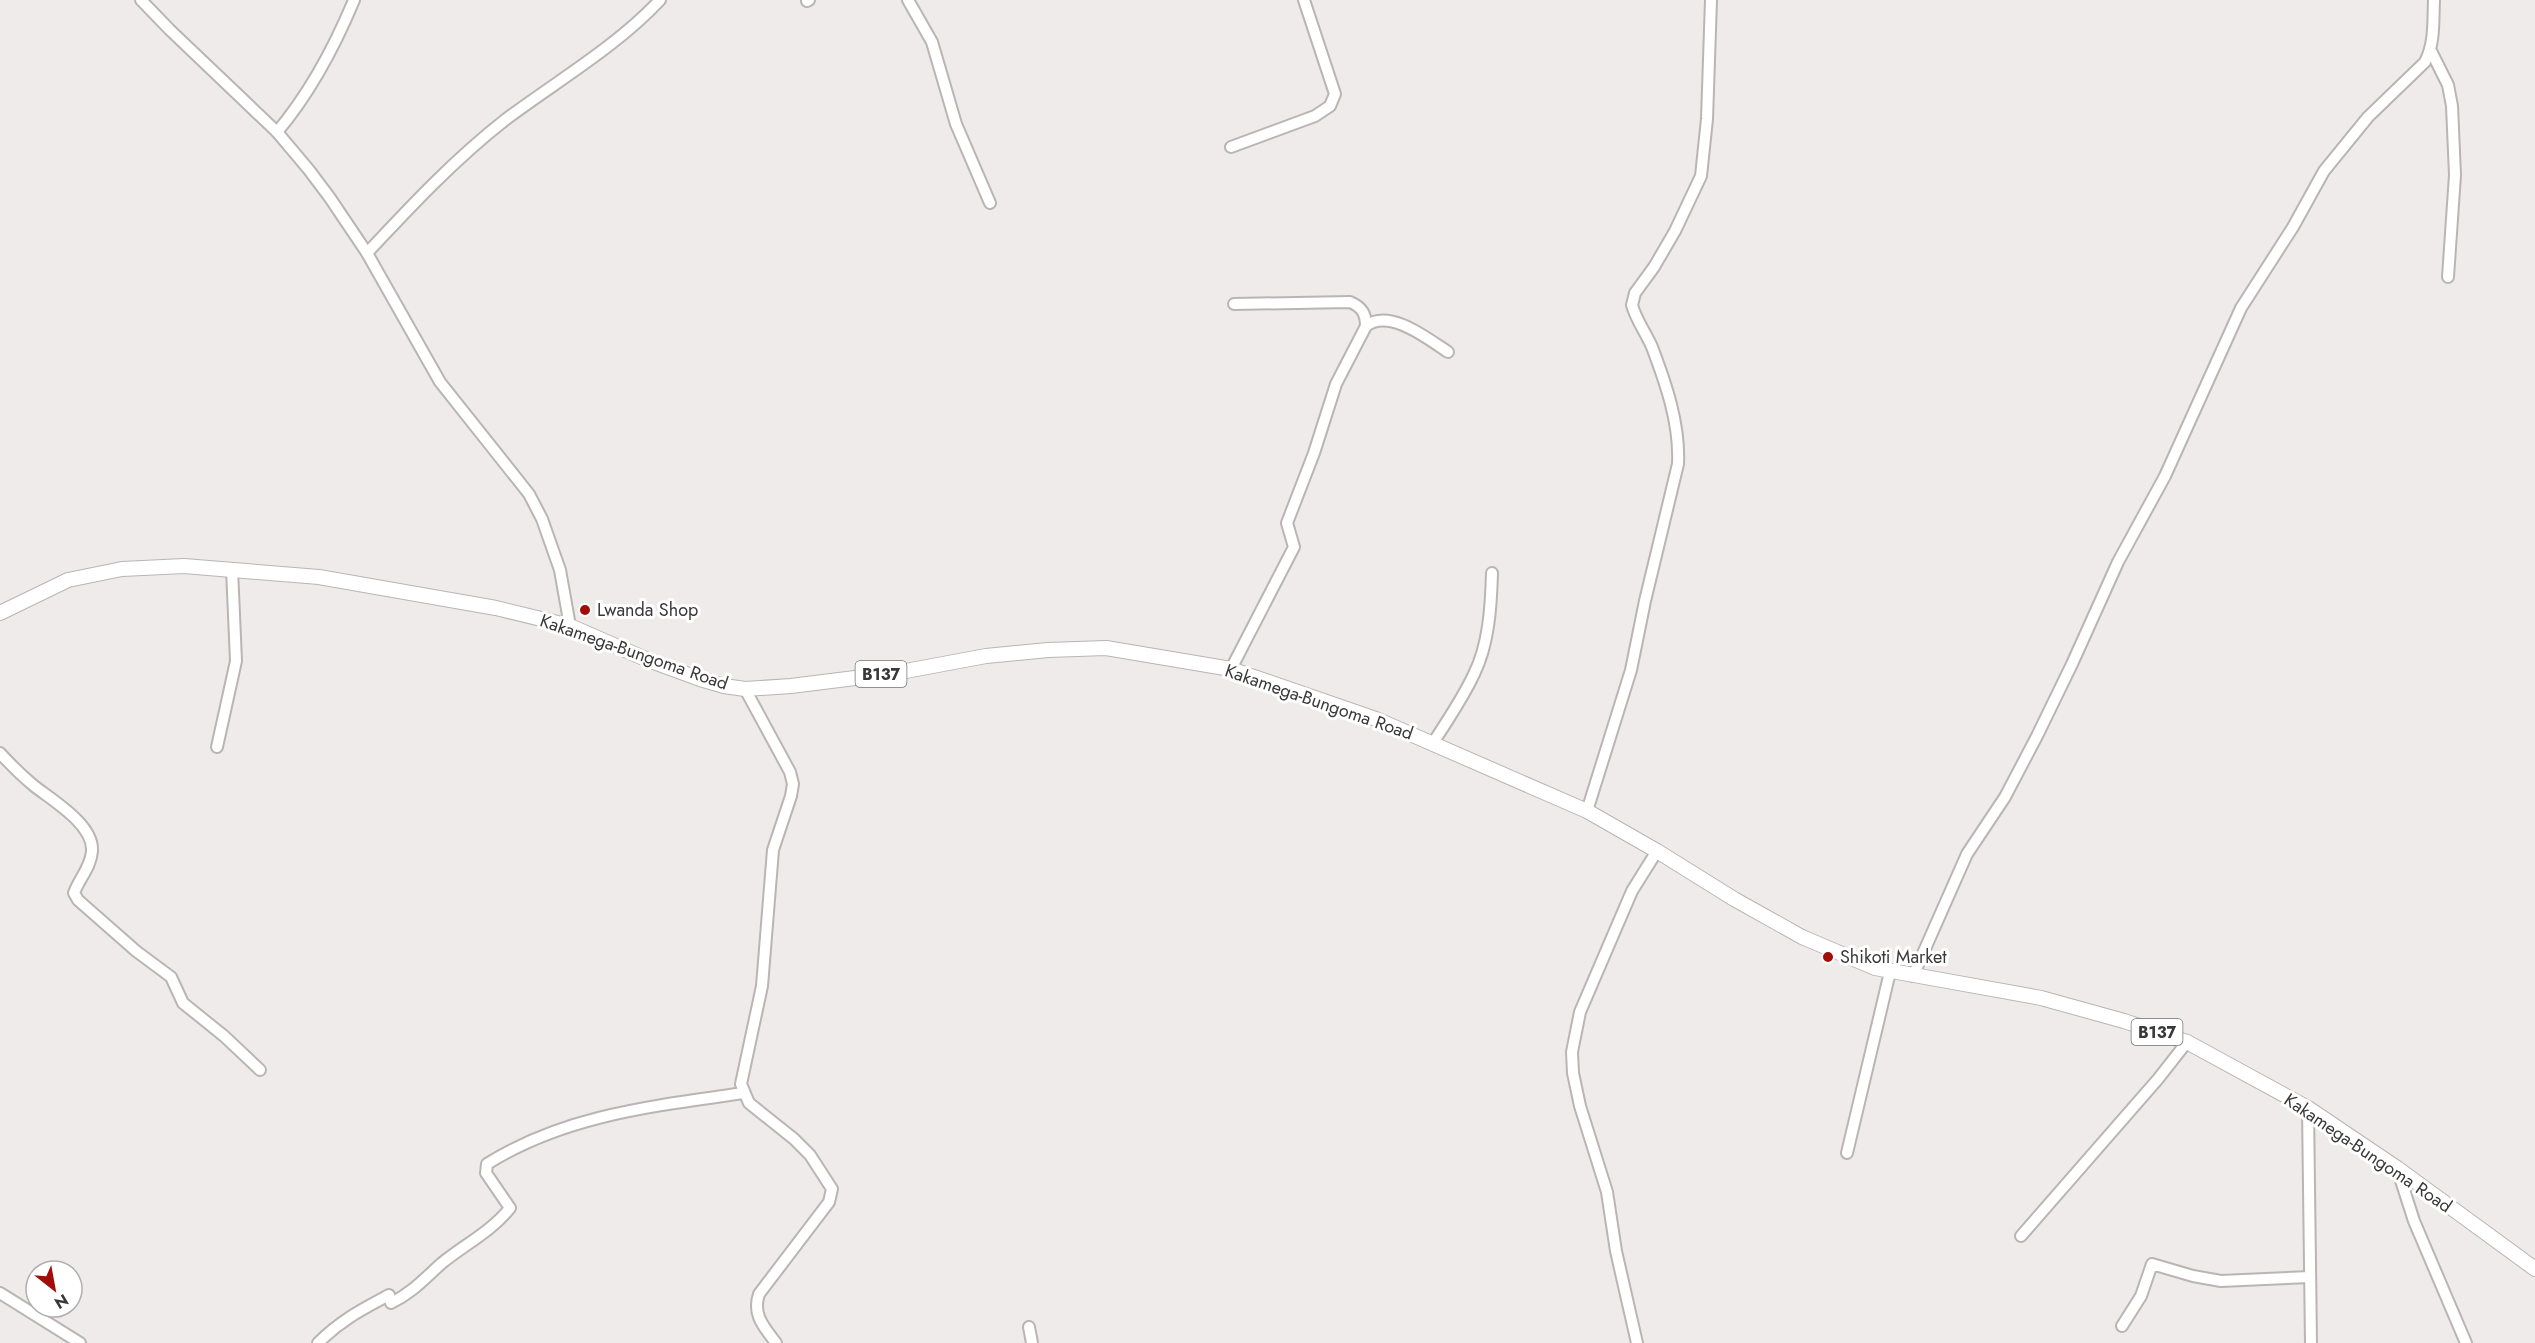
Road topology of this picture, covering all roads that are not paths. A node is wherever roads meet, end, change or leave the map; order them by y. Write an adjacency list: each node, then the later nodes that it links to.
1 (141, 0): 9 (street)
2 (354, 0): 9 (street)
3 (660, 0): 12 (street)
4 (908, 0): 11 (street)
5 (1304, 0): 10 (street)
6 (1711, 0): 26 (street)
7 (2434, 0): 8 (street)
8 (2431, 51): 13 (street); 29 (street)
9 (277, 132): 12 (street)
10 (1231, 147)
11 (990, 202)
12 (367, 252): 20 (street)
13 (2448, 277)
14 (1234, 304): 15 (street)
15 (1366, 326): 16 (street); 21 (street)
16 (1448, 352)
17 (232, 569): 19 (main road, Kakamega-Bungoma Road / B137); 20 (main road, Kakamega-Bungoma Road / B137); 24 (street)
18 (1492, 573): 23 (street)
19 (0, 613)
20 (570, 626): 22 (main road, Kakamega-Bungoma Road / B137)
21 (1231, 669): 22 (main road, Kakamega-Bungoma Road / B137); 23 (main road, Kakamega-Bungoma Road / B137)
22 (745, 689): 32 (street)
23 (1434, 743): 26 (main road, Kakamega-Bungoma Road / B137)
24 (217, 747)
25 (0, 753): 31 (street)
26 (1587, 811): 27 (main road, Kakamega-Bungoma Road / B137)
27 (1657, 850): 28 (main road, Kakamega-Bungoma Road / B137); 46 (street)
28 (1890, 972): 29 (main road, Kakamega-Bungoma Road / B137); 34 (street)
29 (1913, 976): 30 (main road, Kakamega-Bungoma Road / B137)
30 (2187, 1042): 33 (main road, Kakamega-Bungoma Road / B137); 36 (street)
31 (260, 1070)
32 (744, 1094): 43 (street); 44 (street)
33 (2308, 1108): 35 (main road, Kakamega-Bungoma Road / B137); 38 (street)
34 (1847, 1153)
35 (2397, 1168): 37 (main road, Kakamega-Bungoma Road / B137); 48 (street)
36 (2021, 1236)
37 (2535, 1269)
38 (2310, 1277): 40 (street); 47 (street)
39 (0, 1293): 42 (street)
40 (2122, 1326)
41 (1029, 1327): 45 (street)
42 (80, 1343)
43 (318, 1343)
44 (776, 1343)
45 (1032, 1343)
46 (1637, 1343)
47 (2311, 1343)
48 (2466, 1343)

